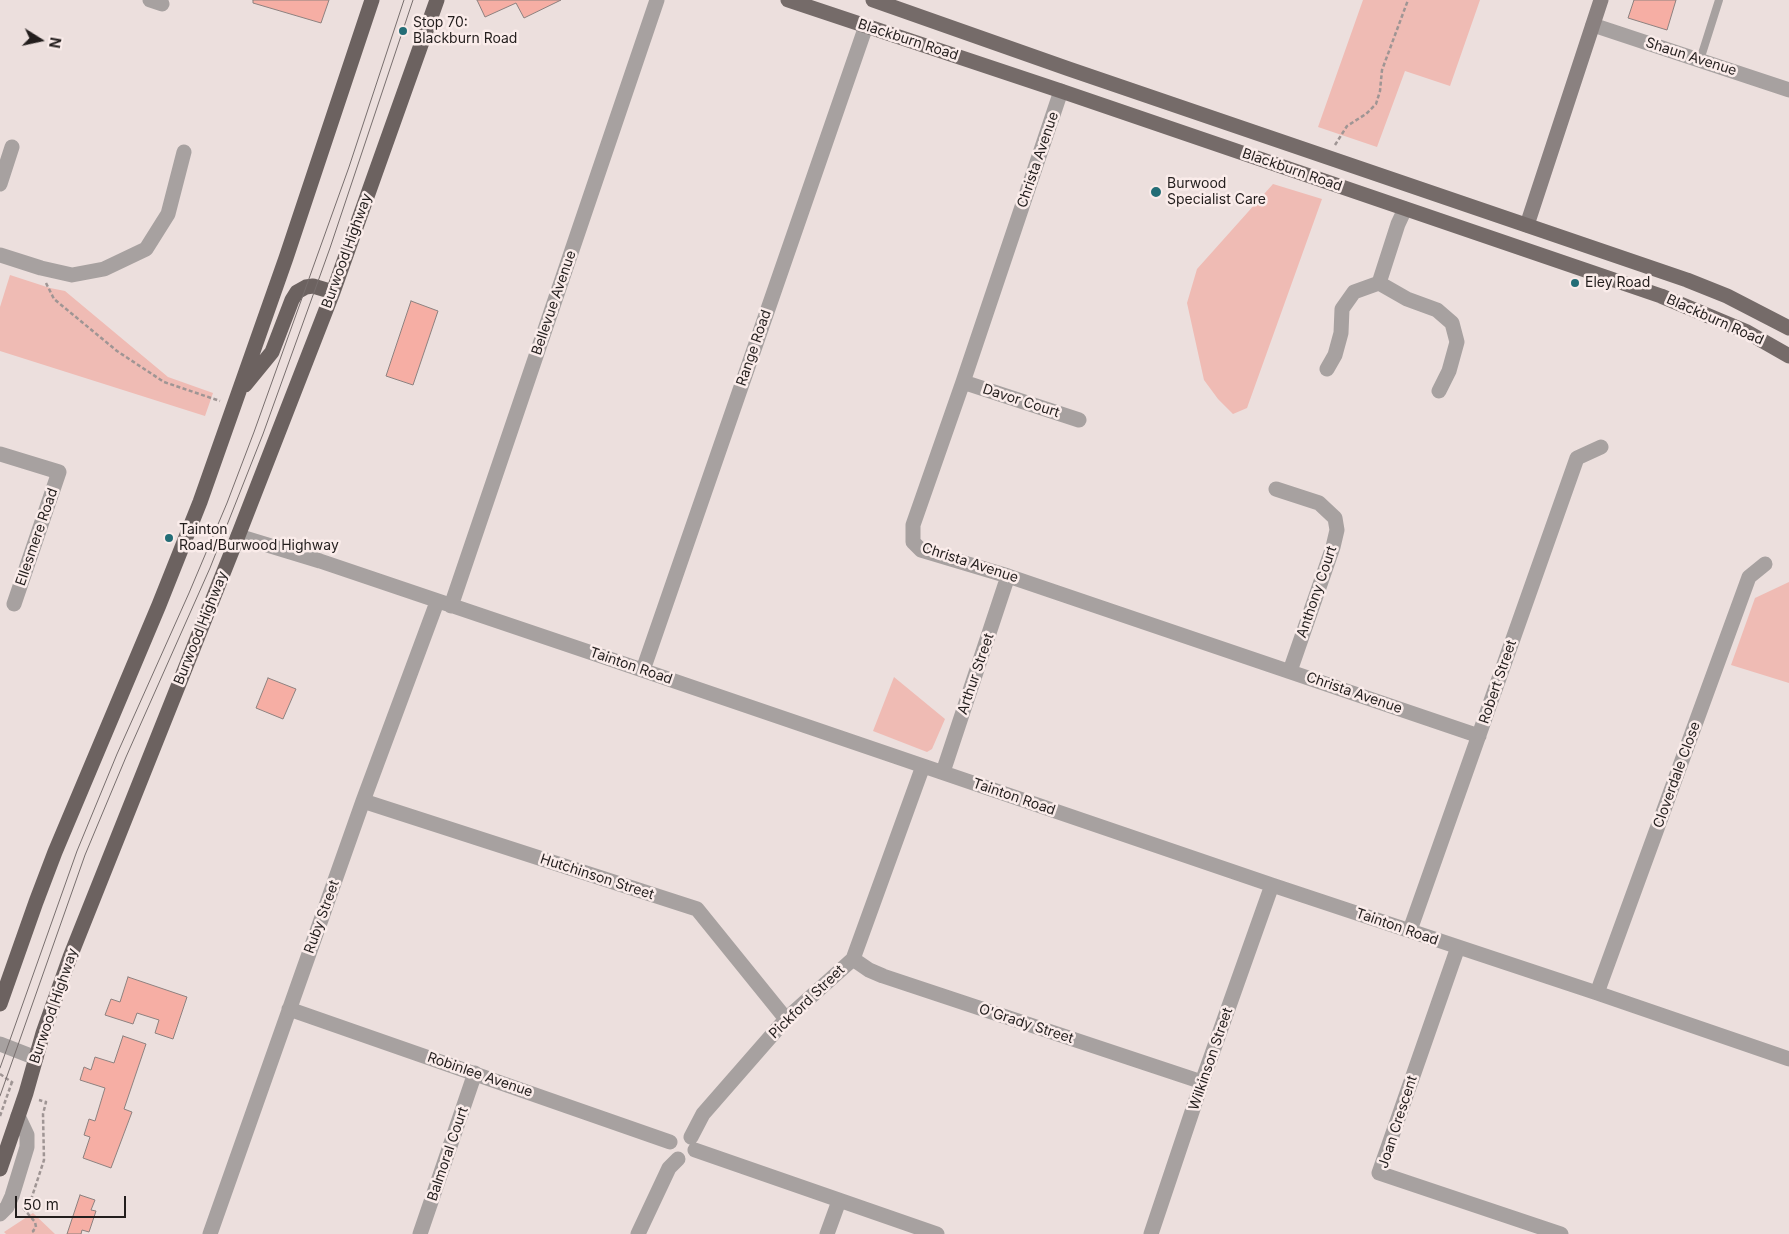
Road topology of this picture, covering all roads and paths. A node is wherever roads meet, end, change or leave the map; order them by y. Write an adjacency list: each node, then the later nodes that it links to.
1 (372, 0): 31 (highway)
2 (437, 0): 25 (highway, Burwood Highway)
3 (657, 0): 41 (street, Bellevue Avenue)
4 (788, 0): 10 (main road, Blackburn Road)
5 (873, 0): 12 (main road, Blackburn Road)
6 (1408, 0): 17 (path)
7 (1601, 0): 9 (main road)
8 (1719, 0): 11 (lane)
9 (1593, 25): 11 (street, Shaun Avenue); 20 (main road)
10 (866, 26): 14 (main road, Blackburn Road); 42 (street, Range Road)
11 (1700, 60): 13 (street, Shaun Avenue)
12 (1069, 68): 14 (main road); 17 (main road, Blackburn Road)
13 (1789, 90)
14 (1061, 91): 19 (main road, Blackburn Road); 29 (street, Christa Avenue)
15 (12, 147): 18 (street)
16 (184, 152): 23 (street)
17 (1327, 156): 20 (main road, Blackburn Road)
18 (0, 184)
19 (1405, 209): 21 (main road, Blackburn Road); 24 (street)
20 (1527, 225): 21 (main road); 26 (main road, Blackburn Road)
21 (1519, 247): 27 (main road, Blackburn Road)
22 (0, 254): 23 (street)
23 (41, 268): 32 (path)
24 (1379, 282): 28 (street); 30 (street)
25 (333, 292): 31 (highway); 37 (highway, Burwood Highway)
26 (1789, 328)
27 (1789, 356)
28 (1327, 369)
29 (964, 382): 33 (street, Davor Court); 39 (street, Christa Avenue)
30 (1439, 391)
31 (239, 392): 53 (highway)
32 (221, 401)
33 (1079, 420)
34 (1601, 447): 44 (street, Robert Street)
35 (0, 454): 40 (street, Ellesmere Road)
36 (1276, 489): 43 (street, Anthony Court)
37 (238, 536): 41 (street, Tainton Road); 57 (highway, Burwood Highway)
38 (1765, 564): 52 (street, Cloverdale Close)
39 (1008, 576): 43 (street, Christa Avenue); 46 (street, Arthur Street)
40 (14, 604)
41 (444, 604): 42 (street, Tainton Road); 47 (street, Ruby Street)
42 (643, 670): 45 (street, Tainton Road)
43 (1290, 671): 44 (street, Christa Avenue)
44 (1479, 736): 49 (street, Robert Street)
45 (923, 766): 46 (street, Tainton Road); 51 (street, Pickford Street)
46 (943, 772): 48 (street, Tainton Road)
47 (363, 801): 54 (street, Ruby Street); 55 (street, Hutchinson Street)
48 (1272, 885): 49 (street, Tainton Road); 61 (street, Wilkinson Street)
49 (1410, 930): 50 (street, Tainton Road)
50 (1458, 948): 52 (street, Tainton Road); 78 (street, Joan Crescent)
51 (853, 959): 55 (street, Pickford Street); 61 (street, O'Grady Street)
52 (1597, 992): 58 (street, Tainton Road)
53 (0, 1004)
54 (289, 1009): 59 (street, Robinlee Avenue); 72 (street, Ruby Street)
55 (786, 1019): 65 (street, Pickford Street)
56 (0, 1044): 57 (street)
57 (36, 1058): 63 (highway, Burwood Highway)
58 (1789, 1059)
59 (475, 1073): 64 (street, Robinlee Avenue); 73 (street, Balmoral Court)
60 (12, 1082): 62 (path)
61 (1202, 1082): 77 (street, Wilkinson Street)
62 (0, 1116)
63 (18, 1116): 67 (highway, Burwood Highway); 68 (street)
64 (670, 1142): 65 (street); 66 (street)
65 (693, 1143): 66 (street); 69 (street)
66 (678, 1159): 74 (street)
67 (0, 1169)
68 (12, 1196): 70 (street); 71 (path)
69 (839, 1201): 75 (street); 76 (street)
70 (0, 1214)
71 (35, 1234)
72 (210, 1234)
73 (420, 1234)
74 (638, 1234)
75 (827, 1234)
76 (937, 1234)
77 (1151, 1234)
78 (1561, 1234)

